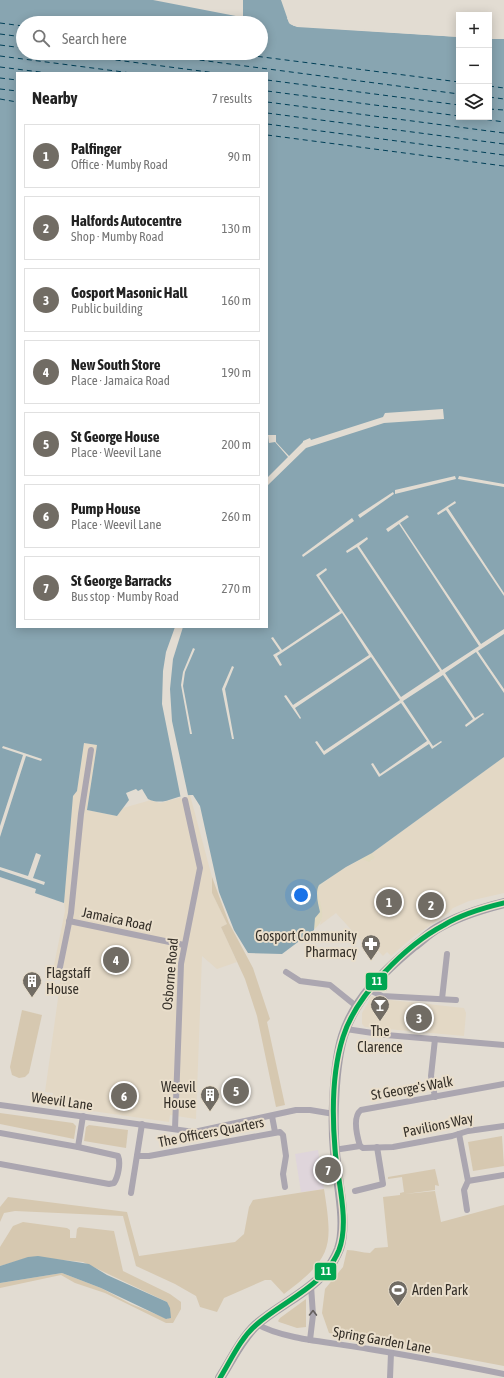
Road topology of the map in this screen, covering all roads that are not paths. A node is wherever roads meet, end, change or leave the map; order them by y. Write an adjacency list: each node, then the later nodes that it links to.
1 (91, 750): 4 (street)
2 (185, 800): 5 (street, Osborne Road)
3 (504, 903): 9 (main road)
4 (69, 921): 5 (street, Jamaica Road); 7 (street)
5 (184, 945): 24 (street, Osborne Road)
6 (446, 954): 10 (street)
7 (58, 972)
8 (286, 972): 12 (street)
9 (368, 990): 10 (street); 12 (main road)
10 (442, 999): 11 (street)
11 (456, 1000)
12 (356, 1006): 13 (main road)
13 (346, 1028): 14 (street); 19 (main road)
14 (435, 1039): 15 (street); 17 (street)
15 (504, 1045)
16 (504, 1084): 17 (street, St George's Walk)
17 (434, 1096): 28 (street, St George's Walk)
18 (0, 1105): 20 (street, Weevil Lane)
19 (334, 1114): 21 (street, Weevil Lane); 31 (main road)
20 (83, 1116): 22 (street, Weevil Lane); 29 (street)
21 (272, 1116): 24 (street, Weevil Lane); 25 (street)
22 (142, 1124): 24 (street, Weevil Lane); 32 (street, The Officers Quarters)
23 (504, 1126): 27 (street, Pavilions Way)
24 (175, 1129)
25 (274, 1132): 32 (street, The Officers Quarters); 36 (street, The Officers Quarters)
26 (0, 1133): 29 (street)
27 (459, 1134): 30 (street, Pavilions Way); 35 (street)
28 (360, 1146): 30 (street, Pavilions Way); 31 (street, Pavilions Way)
29 (78, 1147): 33 (street)
30 (377, 1147): 37 (street)
31 (334, 1150): 40 (main road)
32 (137, 1156): 38 (street, The Officers Quarters)
33 (0, 1164)
34 (504, 1175): 35 (street)
35 (468, 1181): 39 (street)
36 (285, 1187)
37 (355, 1191)
38 (132, 1193)
39 (467, 1210)
40 (311, 1286): 41 (main road); 42 (street, one-way to 40)
41 (257, 1324): 42 (street, Spring Garden Lane); 45 (main road)
42 (310, 1340): 43 (street, Spring Garden Lane)
43 (391, 1353): 44 (street, Spring Garden Lane); 46 (street)
44 (504, 1374)
45 (220, 1378)
46 (390, 1378)

